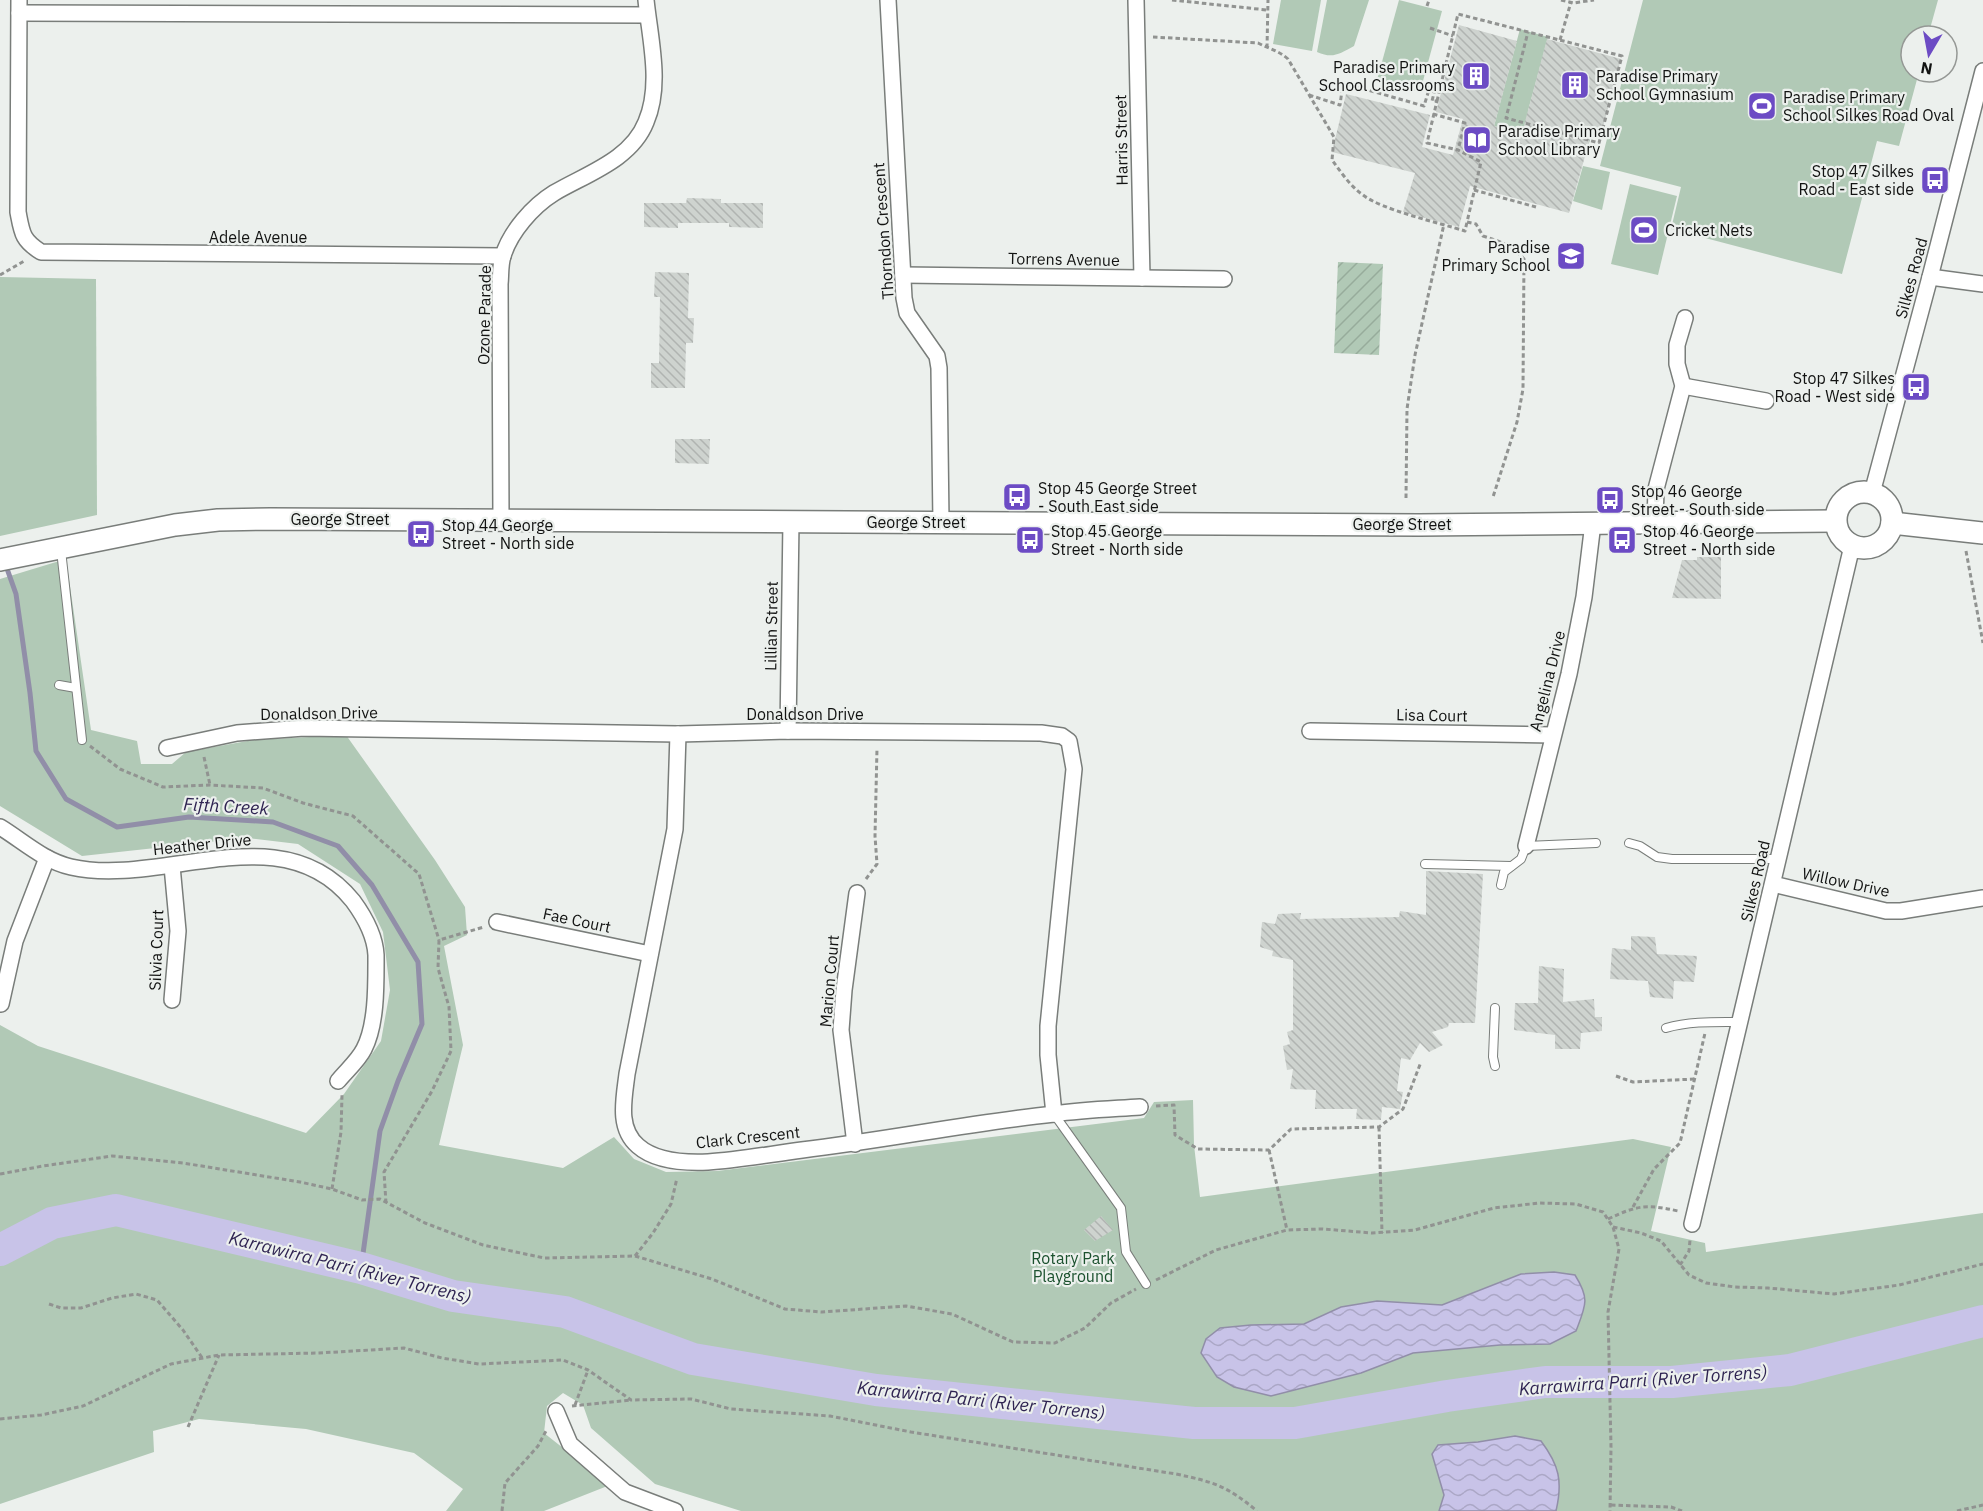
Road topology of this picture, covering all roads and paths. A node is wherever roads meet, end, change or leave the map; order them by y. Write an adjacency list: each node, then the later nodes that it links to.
1 (888, 0): 31 (street, Thorndon Crescent)
2 (1136, 0): 16 (street, Harris Street)
3 (1172, 0): 12 (path)
4 (1268, 0): 12 (path)
5 (1429, 0): 9 (path)
6 (1561, 0): 8 (path)
7 (1594, 0): 8 (path)
8 (1571, 2): 17 (path)
9 (1427, 6)
10 (19, 7): 11 (street); 28 (street)
11 (646, 7): 29 (street, Ozone Parade)
12 (1267, 10): 18 (path)
13 (1430, 28): 15 (path)
14 (1528, 32): 15 (path); 17 (path); 17 (path)
15 (1453, 36): 21 (path)
16 (1136, 37): 18 (path); 32 (street, Harris Street)
17 (1560, 40)
18 (1267, 48): 20 (path)
19 (1983, 71): 33 (street, Silkes Road)
20 (1309, 95): 21 (path); 27 (path)
21 (1437, 101): 22 (path)
22 (1433, 114): 23 (path); 23 (path)
23 (1458, 150): 24 (path)
24 (1474, 190): 25 (path); 26 (path)
25 (1536, 207)
26 (1467, 222): 27 (path); 40 (path)
27 (1444, 224): 41 (path)
28 (40, 252): 29 (street, Adele Avenue); 30 (path)
29 (503, 256): 42 (street, Ozone Parade)
30 (0, 275)
31 (903, 275): 32 (street, Torrens Avenue); 45 (street, Thorndon Crescent)
32 (1142, 278): 34 (street, Torrens Avenue)
33 (1930, 278): 35 (street); 39 (street, Silkes Road)
34 (1224, 279)
35 (1983, 284)
36 (1684, 318): 37 (street)
37 (1683, 386): 38 (street); 47 (street)
38 (1766, 401)
39 (1872, 493): 44 (street); 46 (street)
40 (1493, 497)
41 (1406, 498)
42 (501, 520): 43 (street, George Street); 51 (street, George Street)
43 (791, 521): 45 (street, George Street); 57 (street, Lillian Street)
44 (1835, 521): 47 (street, George Street); 50 (street)
45 (941, 522): 48 (street, George Street)
46 (1892, 522): 49 (street); 50 (street)
47 (1655, 523): 48 (street, George Street)
48 (1593, 524): 61 (street, Angelina Drive)
49 (1983, 533)
50 (1852, 546): 71 (street, Silkes Road)
51 (61, 548): 53 (street, George Street); 56 (lane)
52 (1966, 551): 54 (path)
53 (5, 559)
54 (1983, 643)
55 (59, 685): 56 (lane)
56 (76, 688): 62 (lane)
57 (788, 731): 58 (street, Donaldson Drive); 60 (street, Donaldson Drive)
58 (877, 731): 77 (path); 94 (street, Donaldson Drive)
59 (1310, 731): 61 (street, Lisa Court)
60 (678, 734): 63 (street, Donaldson Drive); 81 (street, Clark Crescent)
61 (1553, 735): 69 (street, Angelina Drive)
62 (82, 740): 65 (path)
63 (201, 741): 64 (street, Donaldson Drive); 65 (path)
64 (167, 748)
65 (210, 785): 80 (path)
66 (0, 827): 70 (street, Heather Drive)
67 (1596, 843): 69 (lane)
68 (1629, 843): 71 (lane)
69 (1526, 846): 74 (lane)
70 (46, 858): 73 (street, Heather Drive); 83 (street)
71 (1779, 859): 75 (street, Silkes Road)
72 (1425, 864): 74 (lane)
73 (172, 866): 82 (street, Silvia Court); 91 (street, Heather Drive)
74 (1511, 866): 76 (lane)
75 (1773, 884): 78 (street, Willow Drive); 86 (street, Silkes Road)
76 (1502, 885)
77 (857, 893): 96 (street, Marion Court)
78 (1983, 898)
79 (498, 922): 80 (path); 81 (street, Fae Court)
80 (439, 940): 101 (path)
81 (650, 954): 98 (street, Clark Crescent)
82 (172, 1000)
83 (1, 1005)
84 (1495, 1008): 89 (lane)
85 (1708, 1021): 86 (lane); 87 (lane); 92 (path)
86 (1740, 1022): 104 (street, Silkes Road)
87 (1666, 1028)
88 (1421, 1062): 95 (path)
89 (1496, 1066)
90 (1616, 1076): 92 (path)
91 (340, 1078): 100 (path)
92 (1695, 1079): 102 (path)
93 (1140, 1107): 94 (street, Clark Crescent); 97 (path)
94 (1054, 1113): 96 (street, Clark Crescent); 111 (lane)
95 (1379, 1126): 97 (path); 107 (path)
96 (855, 1144): 98 (street, Clark Crescent)
97 (1269, 1150): 106 (path)
98 (681, 1161): 108 (path)
99 (0, 1174): 100 (path)
100 (332, 1189): 101 (path)
101 (386, 1203): 108 (path)
102 (1633, 1207): 103 (path); 104 (path)
103 (1608, 1219): 105 (path); 107 (path)
104 (1693, 1219): 110 (path)
105 (1613, 1227): 110 (path); 121 (path)
106 (1287, 1230): 107 (path); 111 (path)
107 (1382, 1233)
108 (635, 1256): 111 (path)
109 (1983, 1264): 110 (path)
110 (1680, 1265)
111 (1146, 1284)
112 (49, 1304): 114 (path)
113 (219, 1355): 114 (path); 115 (path); 120 (path)
114 (203, 1359): 119 (path)
115 (588, 1370): 116 (path); 117 (path)
116 (631, 1400): 117 (path); 125 (path)
117 (574, 1405): 118 (path)
118 (556, 1411): 123 (path); 124 (street)
119 (0, 1419)
120 (188, 1427)
121 (1611, 1505): 126 (path); 127 (path)
122 (1983, 1505): 128 (path)
123 (502, 1511)
124 (675, 1511)
125 (1257, 1511)
126 (1610, 1511)
127 (1682, 1511)
128 (1957, 1511)

